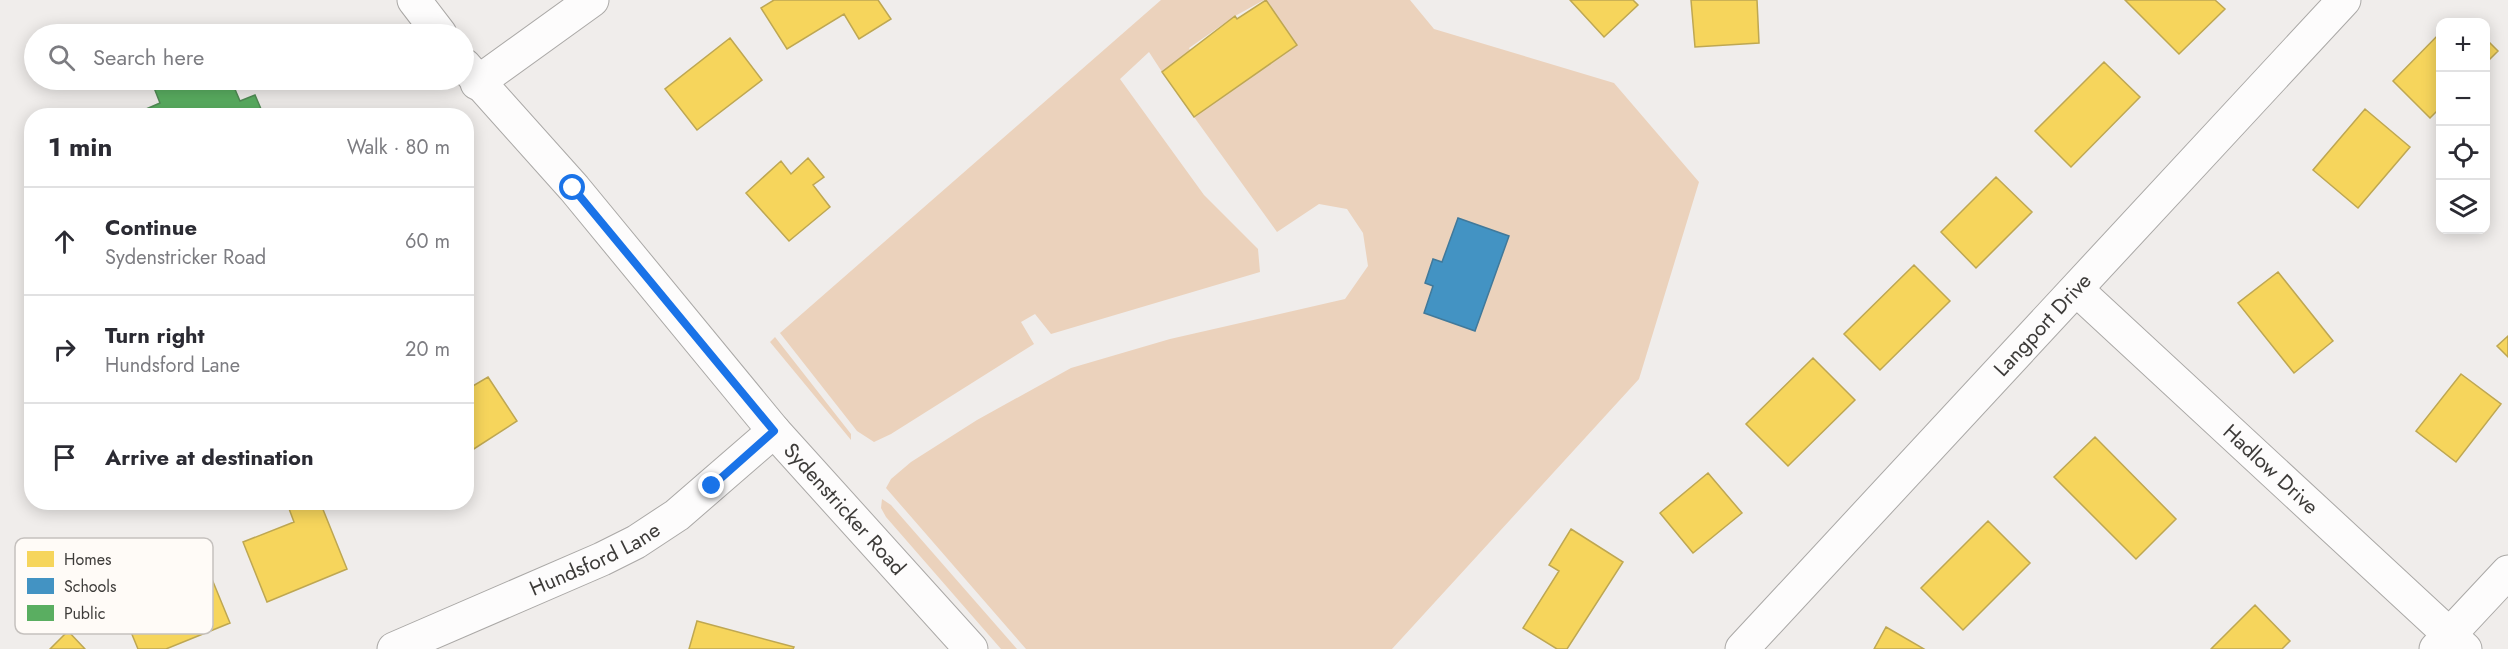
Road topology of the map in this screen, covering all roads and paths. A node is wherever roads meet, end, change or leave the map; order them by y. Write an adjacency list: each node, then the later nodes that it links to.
1 (414, 0): 4 (street)
2 (592, 0): 5 (street)
3 (2344, 0): 7 (street, Langport Drive)
4 (432, 24)
5 (474, 72)
6 (474, 78): 8 (street, Sydenstricker Road)
7 (2077, 290): 10 (street, Hadlow Drive); 13 (street, Langport Drive)
8 (774, 431): 11 (street, Hundsford Lane); 12 (street, Sydenstricker Road)
9 (2508, 572): 10 (street)
10 (2450, 644)
11 (401, 648)
12 (970, 649)
13 (1742, 649)

